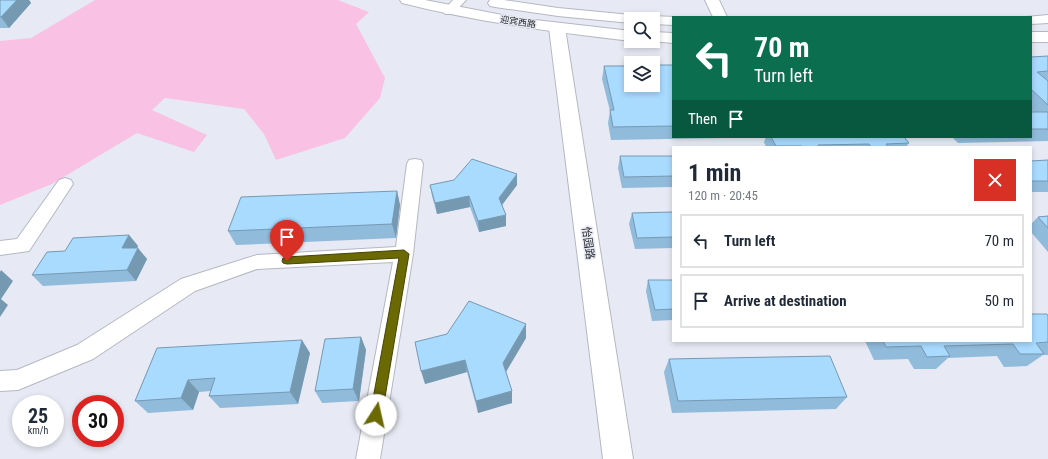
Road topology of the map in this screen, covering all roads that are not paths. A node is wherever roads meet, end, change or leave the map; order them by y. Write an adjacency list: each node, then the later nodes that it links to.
1 (407, 0): 5 (main road, 迎宾西路)
2 (460, 0): 5 (street)
3 (712, 0): 6 (main road)
4 (480, 1): 7 (main road, 迎宾西路)
5 (449, 11): 12 (main road, 迎宾西路)
6 (720, 16)
7 (624, 18)
8 (1048, 19): 10 (main road)
9 (660, 20): 11 (main road)
10 (1032, 20)
11 (672, 21)
12 (557, 28): 13 (main road, 迎宾西路); 24 (main road, 怡园路)
13 (624, 35)
14 (660, 37): 17 (main road)
15 (1032, 37): 16 (main road)
16 (1048, 37)
17 (672, 38)
18 (414, 164): 21 (street)
19 (65, 184): 20 (street)
20 (0, 248)
21 (404, 254): 22 (street); 23 (street)
22 (0, 381)
23 (368, 459)
24 (618, 459)

